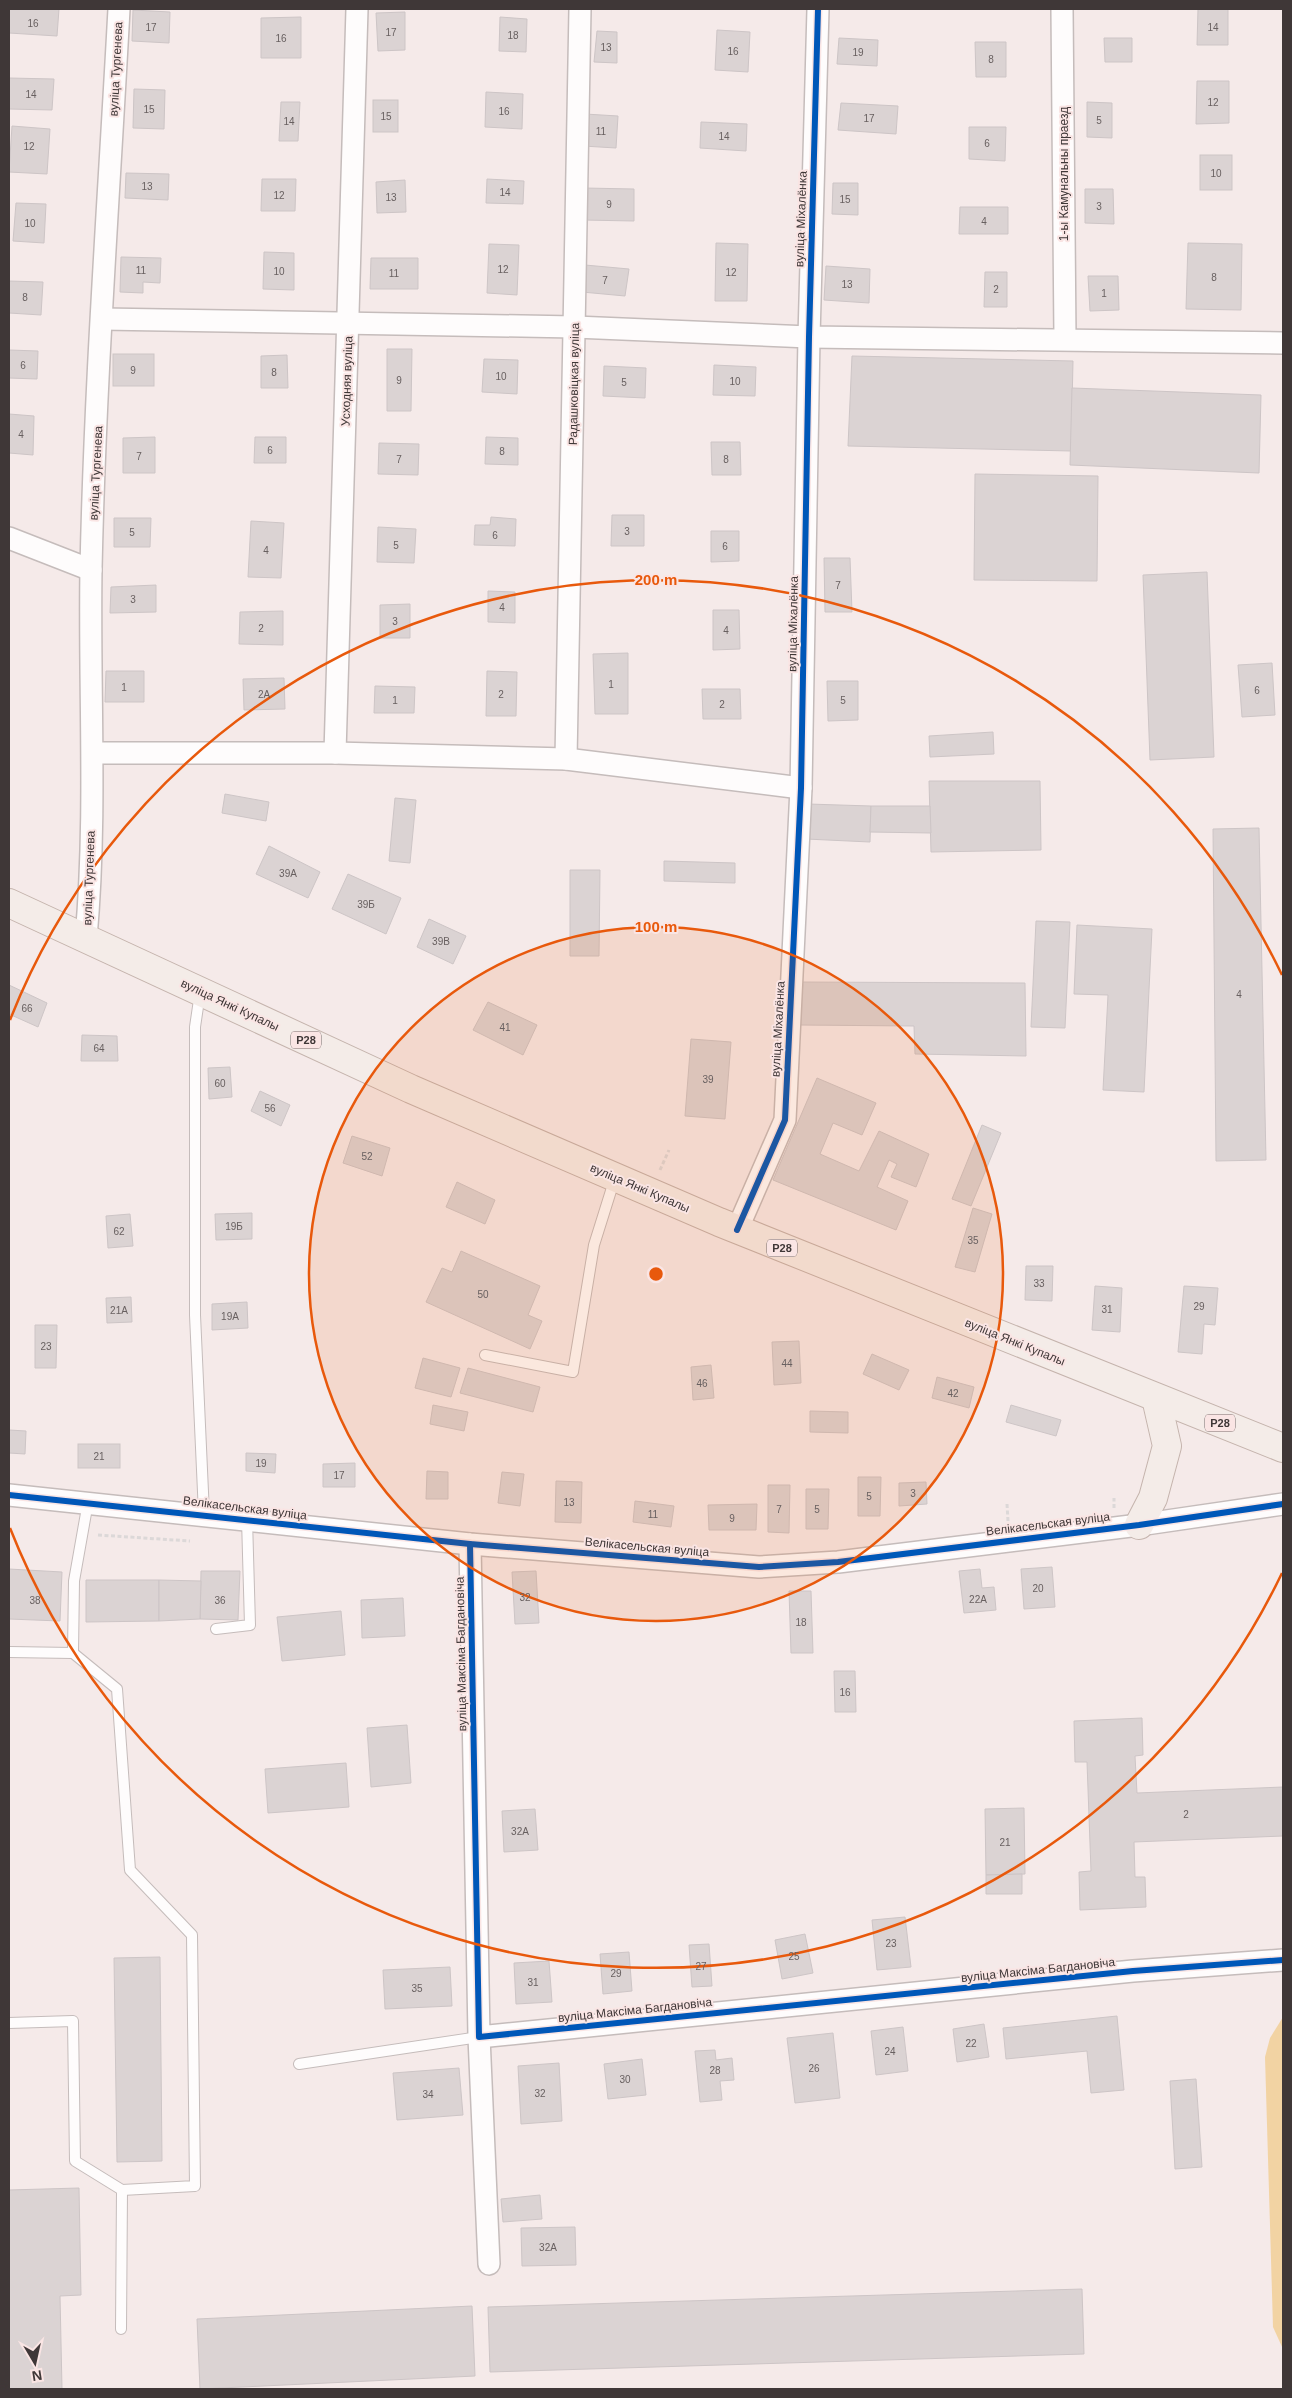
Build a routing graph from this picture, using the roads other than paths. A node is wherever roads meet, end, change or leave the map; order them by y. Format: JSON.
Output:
{"nodes":[{"id":1,"x":119,"y":9,"type":"edge"},
{"id":2,"x":357,"y":9,"type":"edge"},
{"id":3,"x":580,"y":9,"type":"edge"},
{"id":4,"x":818,"y":9,"type":"edge"},
{"id":5,"x":1062,"y":9,"type":"edge"},
{"id":6,"x":102,"y":319,"type":"junction"},
{"id":7,"x":348,"y":324,"type":"junction"},
{"id":8,"x":575,"y":327,"type":"junction"},
{"id":9,"x":809,"y":337,"type":"junction"},
{"id":10,"x":1065,"y":338,"type":"junction"},
{"id":11,"x":1283,"y":343,"type":"edge"},
{"id":12,"x":9,"y":538,"type":"edge"},
{"id":13,"x":91,"y":570,"type":"junction"},
{"id":14,"x":93,"y":753,"type":"junction"},
{"id":15,"x":335,"y":753,"type":"junction"},
{"id":16,"x":566,"y":759,"type":"junction"},
{"id":17,"x":801,"y":788,"type":"junction"},
{"id":18,"x":9,"y":902,"type":"edge"},
{"id":19,"x":86,"y":938,"type":"junction"},
{"id":20,"x":200,"y":991,"type":"junction"},
{"id":21,"x":615,"y":1177,"type":"junction"},
{"id":22,"x":737,"y":1230,"type":"junction"},
{"id":23,"x":485,"y":1355,"type":"dead end"},
{"id":24,"x":1156,"y":1398,"type":"junction"},
{"id":25,"x":1283,"y":1448,"type":"edge"},
{"id":26,"x":9,"y":1495,"type":"edge"},
{"id":27,"x":88,"y":1502,"type":"junction"},
{"id":28,"x":1283,"y":1504,"type":"edge"},
{"id":29,"x":204,"y":1514,"type":"junction"},
{"id":30,"x":247,"y":1519,"type":"junction"},
{"id":31,"x":1139,"y":1524,"type":"junction"},
{"id":32,"x":470,"y":1544,"type":"junction"},
{"id":33,"x":216,"y":1629,"type":"dead end"},
{"id":34,"x":9,"y":1652,"type":"edge"},
{"id":35,"x":73,"y":1653,"type":"junction"},
{"id":36,"x":1283,"y":1960,"type":"edge"},
{"id":37,"x":9,"y":2023,"type":"edge"},
{"id":38,"x":480,"y":2037,"type":"junction"},
{"id":39,"x":299,"y":2064,"type":"dead end"},
{"id":40,"x":122,"y":2190,"type":"junction"},
{"id":41,"x":489,"y":2264,"type":"dead end"},
{"id":42,"x":121,"y":2329,"type":"dead end"}],
"edges":[{"from":1,"to":6,"type":"street","name":"вуліца Тургенева"},
{"from":2,"to":7,"type":"street","name":"Усходняя вуліца"},
{"from":3,"to":8,"type":"street","name":"Радашковіцкая вуліца"},
{"from":4,"to":9,"type":"street","name":"вуліца Міхалёнка"},
{"from":5,"to":10,"type":"street","name":"1-ы Камунальны праезд"},
{"from":6,"to":7,"type":"street"},
{"from":6,"to":13,"type":"street","name":"вуліца Тургенева"},
{"from":7,"to":8,"type":"street"},
{"from":7,"to":15,"type":"street","name":"Усходняя вуліца"},
{"from":8,"to":9,"type":"street"},
{"from":8,"to":16,"type":"street","name":"Радашковіцкая вуліца"},
{"from":9,"to":10,"type":"street"},
{"from":9,"to":17,"type":"street","name":"вуліца Міхалёнка"},
{"from":10,"to":11,"type":"street"},
{"from":12,"to":13,"type":"street"},
{"from":13,"to":14,"type":"street","name":"вуліца Тургенева"},
{"from":14,"to":15,"type":"street"},
{"from":14,"to":19,"type":"street","name":"вуліца Тургенева"},
{"from":15,"to":16,"type":"street"},
{"from":16,"to":17,"type":"street"},
{"from":17,"to":22,"type":"street","name":"вуліца Міхалёнка"},
{"from":18,"to":19,"type":"main road","name":"вуліца Янкі Купалы","number":"Р28"},
{"from":19,"to":20,"type":"main road","name":"вуліца Янкі Купалы","number":"Р28"},
{"from":20,"to":21,"type":"main road","name":"вуліца Янкі Купалы","number":"Р28"},
{"from":20,"to":29,"type":"lane"},
{"from":21,"to":22,"type":"main road","name":"вуліца Янкі Купалы","number":"Р28"},
{"from":21,"to":23,"type":"lane"},
{"from":22,"to":24,"type":"main road","name":"вуліца Янкі Купалы","number":"Р28"},
{"from":24,"to":25,"type":"main road","name":"вуліца Янкі Купалы","number":"Р28"},
{"from":24,"to":31,"type":"main road"},
{"from":26,"to":27,"type":"street","name":"Велікасельская вуліца"},
{"from":27,"to":29,"type":"street","name":"Велікасельская вуліца"},
{"from":27,"to":35,"type":"lane"},
{"from":28,"to":31,"type":"street","name":"Велікасельская вуліца"},
{"from":29,"to":30,"type":"street","name":"Велікасельская вуліца"},
{"from":30,"to":32,"type":"street","name":"Велікасельская вуліца"},
{"from":30,"to":33,"type":"lane"},
{"from":31,"to":32,"type":"street","name":"Велікасельская вуліца"},
{"from":32,"to":38,"type":"street","name":"вуліца Максіма Багдановіча"},
{"from":34,"to":35,"type":"lane"},
{"from":35,"to":40,"type":"lane"},
{"from":36,"to":38,"type":"street","name":"вуліца Максіма Багдановіча"},
{"from":37,"to":40,"type":"lane"},
{"from":38,"to":39,"type":"lane"},
{"from":38,"to":41,"type":"street","name":"вуліца Максіма Багдановіча"},
{"from":40,"to":42,"type":"lane"}]}
